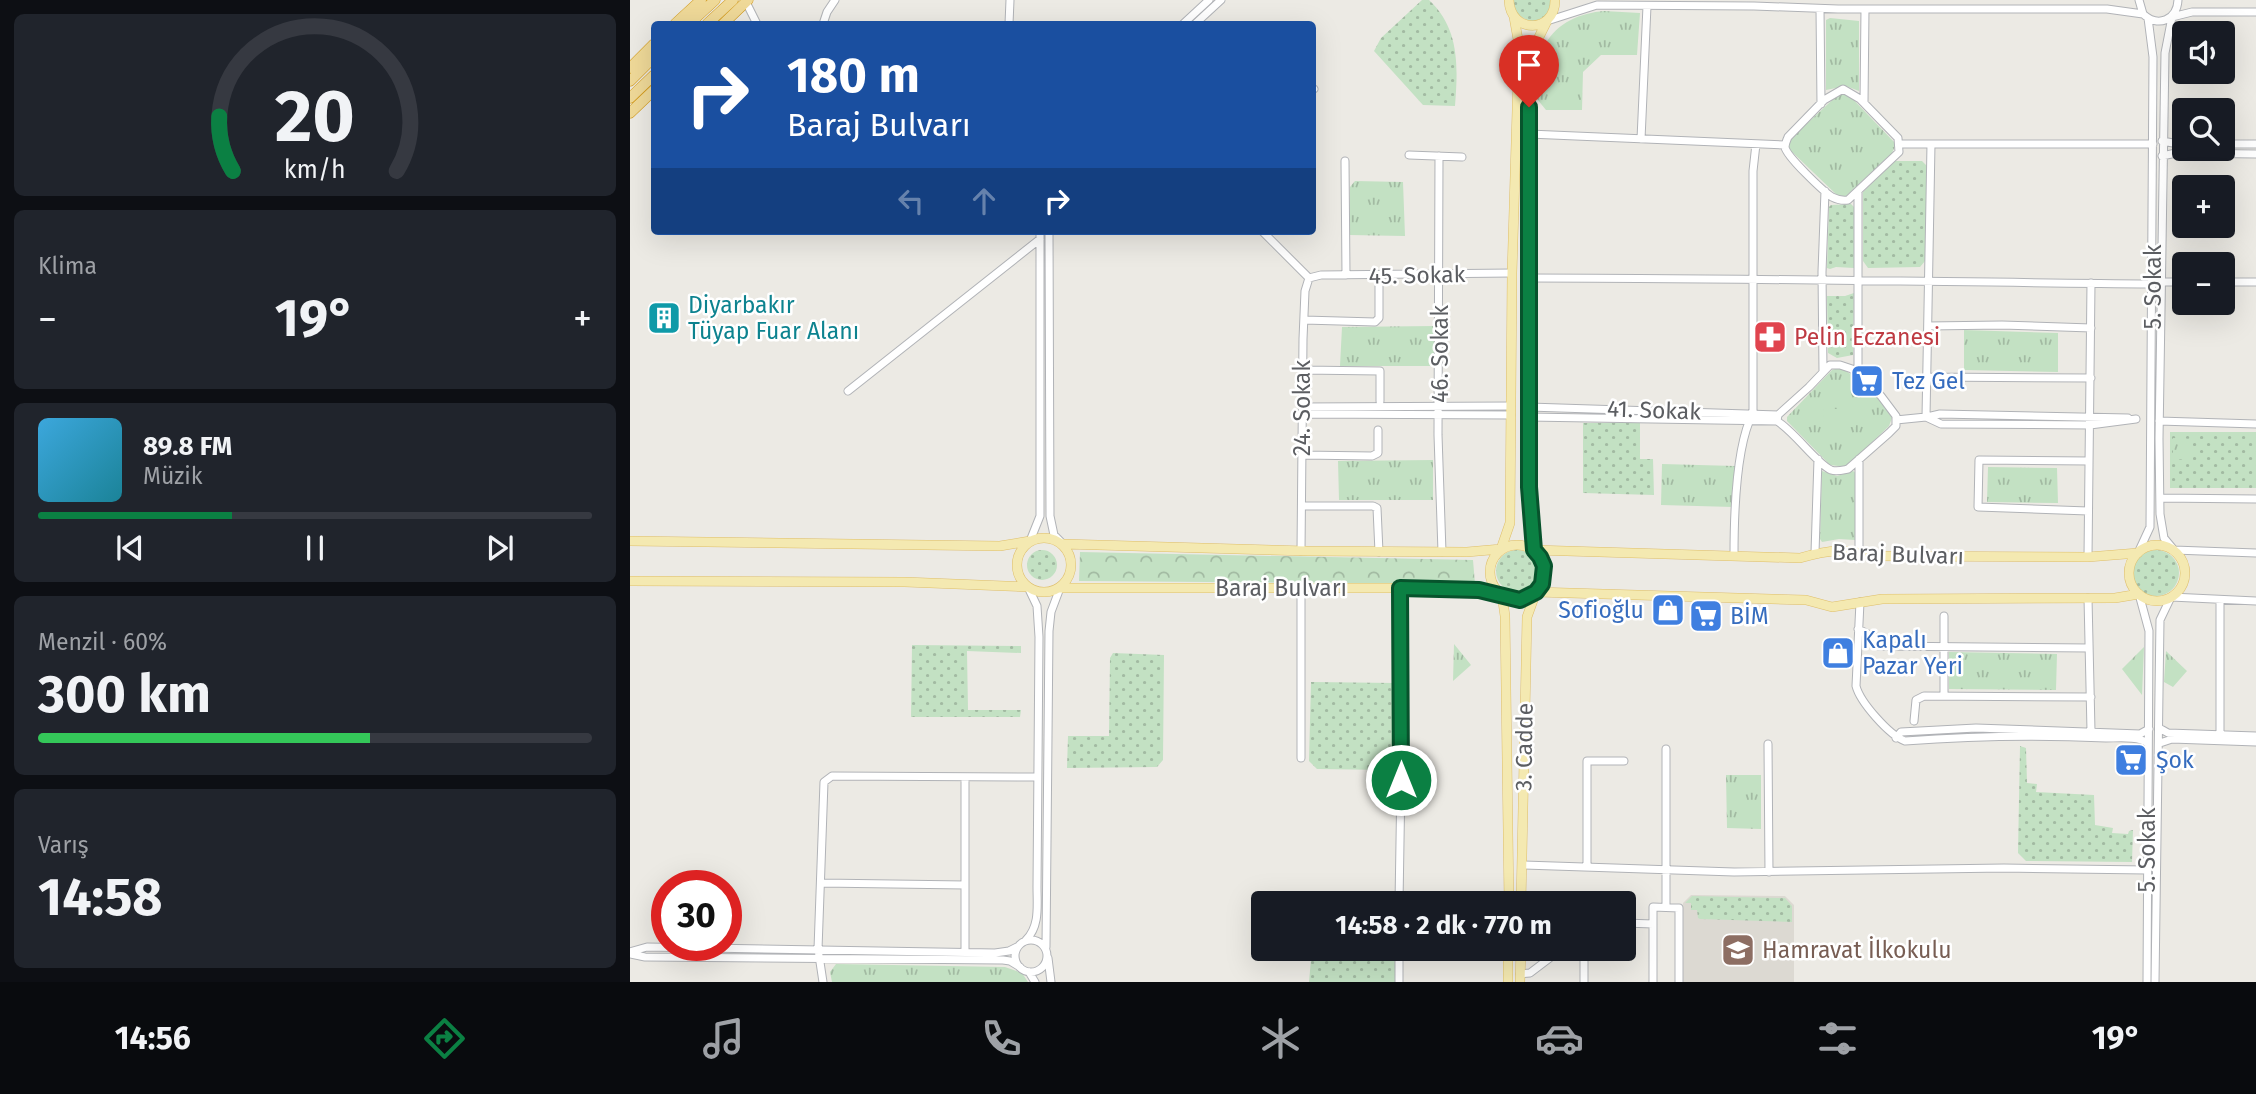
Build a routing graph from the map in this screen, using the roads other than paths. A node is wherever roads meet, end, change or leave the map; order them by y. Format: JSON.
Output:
{"nodes":[{"id":1,"x":701,"y":0,"type":"edge"},
{"id":2,"x":715,"y":0,"type":"edge"},
{"id":3,"x":733,"y":0,"type":"edge"},
{"id":4,"x":835,"y":0,"type":"edge"},
{"id":5,"x":1010,"y":0,"type":"edge"},
{"id":6,"x":1209,"y":0,"type":"edge"},
{"id":7,"x":1221,"y":0,"type":"edge"},
{"id":8,"x":1555,"y":0,"type":"edge"},
{"id":9,"x":2139,"y":0,"type":"edge"},
{"id":10,"x":2178,"y":0,"type":"edge"},
{"id":11,"x":747,"y":1,"type":"edge"},
{"id":12,"x":1508,"y":1,"type":"edge"},
{"id":13,"x":1647,"y":6,"type":"junction"},
{"id":14,"x":1820,"y":9,"type":"junction"},
{"id":15,"x":1865,"y":9,"type":"junction"},
{"id":16,"x":2256,"y":12,"type":"edge"},
{"id":17,"x":2145,"y":16,"type":"junction"},
{"id":18,"x":2172,"y":16,"type":"junction"},
{"id":19,"x":1514,"y":17,"type":"junction"},
{"id":20,"x":678,"y":21,"type":"edge"},
{"id":21,"x":692,"y":21,"type":"edge"},
{"id":22,"x":710,"y":21,"type":"edge"},
{"id":23,"x":726,"y":21,"type":"edge"},
{"id":24,"x":756,"y":21,"type":"edge"},
{"id":25,"x":824,"y":21,"type":"edge"},
{"id":26,"x":1009,"y":21,"type":"edge"},
{"id":27,"x":1186,"y":21,"type":"edge"},
{"id":28,"x":1198,"y":21,"type":"edge"},
{"id":29,"x":1547,"y":21,"type":"junction"},
{"id":30,"x":651,"y":47,"type":"edge"},
{"id":31,"x":651,"y":60,"type":"edge"},
{"id":32,"x":630,"y":68,"type":"edge"},
{"id":33,"x":651,"y":78,"type":"edge"},
{"id":34,"x":630,"y":81,"type":"edge"},
{"id":35,"x":651,"y":93,"type":"edge"},
{"id":36,"x":630,"y":98,"type":"edge"},
{"id":37,"x":1864,"y":103,"type":"junction"},
{"id":38,"x":1821,"y":104,"type":"junction"},
{"id":39,"x":630,"y":113,"type":"edge"},
{"id":40,"x":1529,"y":135,"type":"junction"},
{"id":41,"x":1641,"y":139,"type":"junction"},
{"id":42,"x":2158,"y":143,"type":"junction"},
{"id":43,"x":1756,"y":144,"type":"junction"},
{"id":44,"x":1900,"y":144,"type":"junction"},
{"id":45,"x":1931,"y":144,"type":"junction"},
{"id":46,"x":2172,"y":144,"type":"edge"},
{"id":47,"x":2235,"y":144,"type":"edge"},
{"id":48,"x":2256,"y":144,"type":"edge"},
{"id":49,"x":1785,"y":145,"type":"junction"},
{"id":50,"x":2256,"y":154,"type":"edge"},
{"id":51,"x":1409,"y":155,"type":"dead end"},
{"id":52,"x":1439,"y":156,"type":"junction"},
{"id":53,"x":2162,"y":156,"type":"junction"},
{"id":54,"x":1461,"y":158,"type":"dead end"},
{"id":55,"x":1345,"y":161,"type":"dead end"},
{"id":56,"x":1825,"y":191,"type":"junction"},
{"id":57,"x":1858,"y":191,"type":"junction"},
{"id":58,"x":2157,"y":213,"type":"junction"},
{"id":59,"x":1040,"y":235,"type":"edge"},
{"id":60,"x":1049,"y":235,"type":"edge"},
{"id":61,"x":1266,"y":235,"type":"edge"},
{"id":62,"x":1512,"y":273,"type":"junction"},
{"id":63,"x":1346,"y":275,"type":"junction"},
{"id":64,"x":1440,"y":275,"type":"junction"},
{"id":65,"x":1379,"y":276,"type":"junction"},
{"id":66,"x":1309,"y":278,"type":"junction"},
{"id":67,"x":1529,"y":278,"type":"junction"},
{"id":68,"x":1754,"y":278,"type":"junction"},
{"id":69,"x":1822,"y":280,"type":"junction"},
{"id":70,"x":1859,"y":282,"type":"junction"},
{"id":71,"x":1928,"y":282,"type":"junction"},
{"id":72,"x":2172,"y":282,"type":"edge"},
{"id":73,"x":2235,"y":282,"type":"edge"},
{"id":74,"x":2256,"y":282,"type":"edge"},
{"id":75,"x":2091,"y":283,"type":"junction"},
{"id":76,"x":2157,"y":283,"type":"junction"},
{"id":77,"x":1304,"y":320,"type":"junction"},
{"id":78,"x":1928,"y":326,"type":"junction"},
{"id":79,"x":2091,"y":328,"type":"junction"},
{"id":80,"x":1303,"y":370,"type":"junction"},
{"id":81,"x":1823,"y":372,"type":"junction"},
{"id":82,"x":1858,"y":375,"type":"junction"},
{"id":83,"x":1928,"y":377,"type":"junction"},
{"id":84,"x":2091,"y":379,"type":"junction"},
{"id":85,"x":848,"y":391,"type":"dead end"},
{"id":86,"x":1380,"y":401,"type":"dead end"},
{"id":87,"x":1303,"y":410,"type":"junction"},
{"id":88,"x":1440,"y":410,"type":"junction"},
{"id":89,"x":1511,"y":411,"type":"junction"},
{"id":90,"x":1528,"y":412,"type":"junction"},
{"id":91,"x":2091,"y":416,"type":"junction"},
{"id":92,"x":1751,"y":417,"type":"junction"},
{"id":93,"x":1926,"y":417,"type":"junction"},
{"id":94,"x":1778,"y":418,"type":"junction"},
{"id":95,"x":1896,"y":420,"type":"junction"},
{"id":96,"x":2160,"y":421,"type":"junction"},
{"id":97,"x":2256,"y":424,"type":"edge"},
{"id":98,"x":2090,"y":425,"type":"junction"},
{"id":99,"x":1378,"y":430,"type":"dead end"},
{"id":100,"x":1302,"y":456,"type":"junction"},
{"id":101,"x":1818,"y":459,"type":"junction"},
{"id":102,"x":1859,"y":459,"type":"junction"},
{"id":103,"x":2089,"y":461,"type":"junction"},
{"id":104,"x":2160,"y":498,"type":"junction"},
{"id":105,"x":2256,"y":499,"type":"edge"},
{"id":106,"x":1302,"y":506,"type":"junction"},
{"id":107,"x":2088,"y":511,"type":"junction"},
{"id":108,"x":630,"y":541,"type":"edge"},
{"id":109,"x":1030,"y":541,"type":"junction"},
{"id":110,"x":1063,"y":544,"type":"junction"},
{"id":111,"x":1501,"y":550,"type":"junction"},
{"id":112,"x":1534,"y":550,"type":"junction"},
{"id":113,"x":2174,"y":550,"type":"junction"},
{"id":114,"x":1301,"y":551,"type":"junction"},
{"id":115,"x":1379,"y":552,"type":"junction"},
{"id":116,"x":1441,"y":552,"type":"junction"},
{"id":117,"x":1859,"y":552,"type":"junction"},
{"id":118,"x":1815,"y":553,"type":"junction"},
{"id":119,"x":2138,"y":553,"type":"junction"},
{"id":120,"x":2256,"y":553,"type":"edge"},
{"id":121,"x":1734,"y":556,"type":"junction"},
{"id":122,"x":2088,"y":557,"type":"junction"},
{"id":123,"x":630,"y":581,"type":"edge"},
{"id":124,"x":1028,"y":587,"type":"junction"},
{"id":125,"x":1060,"y":587,"type":"junction"},
{"id":126,"x":1301,"y":588,"type":"junction"},
{"id":127,"x":1400,"y":588,"type":"junction"},
{"id":128,"x":1536,"y":592,"type":"junction"},
{"id":129,"x":2139,"y":594,"type":"junction"},
{"id":130,"x":1502,"y":595,"type":"junction"},
{"id":131,"x":2171,"y":597,"type":"junction"},
{"id":132,"x":2088,"y":598,"type":"junction"},
{"id":133,"x":2220,"y":601,"type":"junction"},
{"id":134,"x":2256,"y":601,"type":"edge"},
{"id":135,"x":1860,"y":602,"type":"junction"},
{"id":136,"x":1944,"y":616,"type":"dead end"},
{"id":137,"x":1858,"y":629,"type":"junction"},
{"id":138,"x":1943,"y":645,"type":"junction"},
{"id":139,"x":2089,"y":648,"type":"junction"},
{"id":140,"x":1944,"y":696,"type":"junction"},
{"id":141,"x":2091,"y":697,"type":"junction"},
{"id":142,"x":1914,"y":721,"type":"dead end"},
{"id":143,"x":2159,"y":728,"type":"junction"},
{"id":144,"x":2149,"y":729,"type":"junction"},
{"id":145,"x":2091,"y":731,"type":"junction"},
{"id":146,"x":2220,"y":736,"type":"junction"},
{"id":147,"x":2256,"y":736,"type":"edge"},
{"id":148,"x":1896,"y":738,"type":"junction"},
{"id":149,"x":2256,"y":742,"type":"edge"},
{"id":150,"x":2148,"y":743,"type":"junction"},
{"id":151,"x":2160,"y":743,"type":"junction"},
{"id":152,"x":1768,"y":744,"type":"dead end"},
{"id":153,"x":1666,"y":749,"type":"dead end"},
{"id":154,"x":1301,"y":758,"type":"dead end"},
{"id":155,"x":1624,"y":761,"type":"dead end"},
{"id":156,"x":965,"y":777,"type":"junction"},
{"id":157,"x":1037,"y":778,"type":"junction"},
{"id":158,"x":1522,"y":865,"type":"junction"},
{"id":159,"x":1587,"y":867,"type":"junction"},
{"id":160,"x":1666,"y":869,"type":"junction"},
{"id":161,"x":2147,"y":870,"type":"junction"},
{"id":162,"x":1769,"y":872,"type":"junction"},
{"id":163,"x":821,"y":883,"type":"junction"},
{"id":164,"x":965,"y":886,"type":"junction"},
{"id":165,"x":1399,"y":891,"type":"edge"},
{"id":166,"x":1509,"y":891,"type":"edge"},
{"id":167,"x":1521,"y":891,"type":"edge"},
{"id":168,"x":1666,"y":906,"type":"junction"},
{"id":169,"x":1636,"y":923,"type":"edge"},
{"id":170,"x":1653,"y":924,"type":"junction"},
{"id":171,"x":1026,"y":940,"type":"junction"},
{"id":172,"x":1017,"y":947,"type":"junction"},
{"id":173,"x":1046,"y":947,"type":"junction"},
{"id":174,"x":818,"y":949,"type":"junction"},
{"id":175,"x":965,"y":952,"type":"junction"},
{"id":176,"x":630,"y":953,"type":"edge"},
{"id":177,"x":1048,"y":958,"type":"junction"},
{"id":178,"x":819,"y":960,"type":"junction"},
{"id":179,"x":1399,"y":961,"type":"edge"},
{"id":180,"x":1508,"y":961,"type":"edge"},
{"id":181,"x":1546,"y":961,"type":"edge"},
{"id":182,"x":1584,"y":961,"type":"edge"},
{"id":183,"x":1020,"y":967,"type":"junction"},
{"id":184,"x":1029,"y":972,"type":"junction"},
{"id":185,"x":1520,"y":978,"type":"edge"},
{"id":186,"x":823,"y":982,"type":"edge"},
{"id":187,"x":1035,"y":982,"type":"edge"},
{"id":188,"x":1051,"y":982,"type":"edge"},
{"id":189,"x":1399,"y":982,"type":"edge"},
{"id":190,"x":1508,"y":982,"type":"edge"},
{"id":191,"x":1584,"y":982,"type":"edge"},
{"id":192,"x":1653,"y":982,"type":"edge"},
{"id":193,"x":1679,"y":982,"type":"edge"},
{"id":194,"x":2147,"y":982,"type":"edge"},
{"id":195,"x":2155,"y":982,"type":"edge"}],
"edges":[{"from":1,"to":20,"type":"highway"},
{"from":2,"to":21,"type":"highway"},
{"from":3,"to":22,"type":"highway"},
{"from":4,"to":25,"type":"street"},
{"from":5,"to":26,"type":"street"},
{"from":6,"to":27,"type":"street"},
{"from":7,"to":28,"type":"street"},
{"from":8,"to":29,"type":"main road"},
{"from":9,"to":17,"type":"street","name":"5. Sokak"},
{"from":10,"to":18,"type":"street","name":"5. Sokak"},
{"from":11,"to":23,"type":"highway"},
{"from":11,"to":24,"type":"street"},
{"from":12,"to":19,"type":"main road"},
{"from":13,"to":14,"type":"street"},
{"from":13,"to":29,"type":"street"},
{"from":13,"to":41,"type":"street"},
{"from":14,"to":15,"type":"street"},
{"from":14,"to":38,"type":"street"},
{"from":15,"to":17,"type":"street"},
{"from":15,"to":37,"type":"street"},
{"from":16,"to":18,"type":"street"},
{"from":17,"to":18,"type":"street"},
{"from":17,"to":42,"type":"street","name":"5. Sokak"},
{"from":18,"to":42,"type":"street","name":"5. Sokak"},
{"from":19,"to":29,"type":"main road"},
{"from":19,"to":62,"type":"main road"},
{"from":29,"to":40,"type":"main road"},
{"from":30,"to":32,"type":"highway"},
{"from":31,"to":34,"type":"highway"},
{"from":33,"to":36,"type":"highway"},
{"from":35,"to":39,"type":"highway"},
{"from":37,"to":38,"type":"street"},
{"from":37,"to":44,"type":"street"},
{"from":38,"to":49,"type":"street"},
{"from":40,"to":41,"type":"street"},
{"from":40,"to":67,"type":"main road"},
{"from":41,"to":43,"type":"street"},
{"from":42,"to":45,"type":"street"},
{"from":42,"to":46,"type":"street"},
{"from":42,"to":53,"type":"street","name":"5. Sokak"},
{"from":42,"to":58,"type":"street","name":"5. Sokak"},
{"from":43,"to":49,"type":"street"},
{"from":43,"to":68,"type":"street"},
{"from":44,"to":45,"type":"street"},
{"from":44,"to":57,"type":"street"},
{"from":45,"to":71,"type":"street"},
{"from":47,"to":48,"type":"street"},
{"from":49,"to":56,"type":"street"},
{"from":50,"to":53,"type":"street"},
{"from":51,"to":52,"type":"street"},
{"from":52,"to":54,"type":"street"},
{"from":52,"to":64,"type":"street","name":"46. Sokak"},
{"from":53,"to":58,"type":"street","name":"5. Sokak"},
{"from":55,"to":63,"type":"street"},
{"from":56,"to":57,"type":"street"},
{"from":56,"to":69,"type":"street"},
{"from":57,"to":70,"type":"street"},
{"from":58,"to":76,"type":"street","name":"5. Sokak"},
{"from":59,"to":85,"type":"street"},
{"from":59,"to":109,"type":"street"},
{"from":60,"to":110,"type":"street"},
{"from":61,"to":66,"type":"street"},
{"from":62,"to":64,"type":"street","name":"45. Sokak"},
{"from":62,"to":89,"type":"main road"},
{"from":63,"to":65,"type":"street","name":"45. Sokak"},
{"from":63,"to":66,"type":"street","name":"45. Sokak"},
{"from":64,"to":65,"type":"street","name":"45. Sokak"},
{"from":64,"to":88,"type":"street","name":"46. Sokak"},
{"from":65,"to":77,"type":"street"},
{"from":66,"to":77,"type":"street","name":"24. Sokak"},
{"from":67,"to":68,"type":"street"},
{"from":67,"to":90,"type":"main road"},
{"from":68,"to":69,"type":"street"},
{"from":68,"to":92,"type":"street"},
{"from":69,"to":70,"type":"street"},
{"from":69,"to":81,"type":"street"},
{"from":70,"to":71,"type":"street"},
{"from":70,"to":82,"type":"street"},
{"from":71,"to":75,"type":"street"},
{"from":71,"to":78,"type":"street"},
{"from":72,"to":76,"type":"street"},
{"from":73,"to":74,"type":"street"},
{"from":75,"to":76,"type":"street"},
{"from":75,"to":79,"type":"street"},
{"from":76,"to":96,"type":"street","name":"5. Sokak"},
{"from":76,"to":119,"type":"street","name":"5. Sokak"},
{"from":77,"to":80,"type":"street","name":"24. Sokak"},
{"from":78,"to":79,"type":"street"},
{"from":78,"to":83,"type":"street"},
{"from":79,"to":84,"type":"street"},
{"from":80,"to":86,"type":"street"},
{"from":80,"to":87,"type":"street","name":"24. Sokak"},
{"from":81,"to":82,"type":"street"},
{"from":81,"to":94,"type":"street"},
{"from":82,"to":95,"type":"street"},
{"from":83,"to":84,"type":"street"},
{"from":83,"to":93,"type":"street"},
{"from":84,"to":91,"type":"street"},
{"from":87,"to":88,"type":"street"},
{"from":87,"to":100,"type":"street","name":"24. Sokak"},
{"from":88,"to":89,"type":"street"},
{"from":88,"to":116,"type":"street","name":"46. Sokak"},
{"from":89,"to":111,"type":"main road"},
{"from":90,"to":92,"type":"street","name":"41. Sokak"},
{"from":90,"to":112,"type":"main road"},
{"from":91,"to":93,"type":"street"},
{"from":91,"to":98,"type":"street"},
{"from":91,"to":98,"type":"street"},
{"from":92,"to":94,"type":"street","name":"41. Sokak"},
{"from":92,"to":121,"type":"street"},
{"from":93,"to":95,"type":"street"},
{"from":93,"to":98,"type":"street"},
{"from":94,"to":101,"type":"street"},
{"from":95,"to":102,"type":"street"},
{"from":96,"to":97,"type":"street"},
{"from":96,"to":104,"type":"street","name":"5. Sokak"},
{"from":98,"to":103,"type":"street"},
{"from":99,"to":100,"type":"street"},
{"from":100,"to":106,"type":"street","name":"24. Sokak"},
{"from":101,"to":102,"type":"street"},
{"from":101,"to":118,"type":"street"},
{"from":102,"to":117,"type":"street"},
{"from":103,"to":107,"type":"street"},
{"from":103,"to":107,"type":"street"},
{"from":104,"to":105,"type":"street"},
{"from":104,"to":113,"type":"street","name":"5. Sokak"},
{"from":106,"to":114,"type":"street","name":"24. Sokak"},
{"from":106,"to":115,"type":"street"},
{"from":107,"to":122,"type":"street"},
{"from":108,"to":109,"type":"main road"},
{"from":109,"to":110,"type":"main road"},
{"from":109,"to":124,"type":"main road"},
{"from":110,"to":114,"type":"main road","name":"Baraj Bulvarı"},
{"from":110,"to":125,"type":"main road"},
{"from":111,"to":112,"type":"main road"},
{"from":111,"to":116,"type":"main road","name":"Baraj Bulvarı"},
{"from":111,"to":130,"type":"main road"},
{"from":112,"to":121,"type":"main road","name":"Baraj Bulvarı"},
{"from":112,"to":128,"type":"main road"},
{"from":113,"to":119,"type":"main road"},
{"from":113,"to":120,"type":"street"},
{"from":113,"to":131,"type":"main road"},
{"from":114,"to":115,"type":"main road","name":"Baraj Bulvarı"},
{"from":115,"to":116,"type":"main road","name":"Baraj Bulvarı"},
{"from":117,"to":118,"type":"main road","name":"Baraj Bulvarı"},
{"from":117,"to":122,"type":"main road","name":"Baraj Bulvarı"},
{"from":118,"to":121,"type":"main road","name":"Baraj Bulvarı"},
{"from":119,"to":122,"type":"main road","name":"Baraj Bulvarı"},
{"from":119,"to":129,"type":"main road"},
{"from":123,"to":124,"type":"main road"},
{"from":124,"to":125,"type":"main road"},
{"from":124,"to":157,"type":"street"},
{"from":125,"to":126,"type":"main road","name":"Baraj Bulvarı"},
{"from":125,"to":173,"type":"street"},
{"from":126,"to":127,"type":"main road","name":"Baraj Bulvarı"},
{"from":126,"to":154,"type":"street"},
{"from":127,"to":130,"type":"main road","name":"Baraj Bulvarı"},
{"from":127,"to":165,"type":"street"},
{"from":128,"to":130,"type":"main road"},
{"from":128,"to":135,"type":"main road","name":"Baraj Bulvarı"},
{"from":128,"to":158,"type":"main road","name":"3. Cadde"},
{"from":129,"to":131,"type":"main road"},
{"from":129,"to":132,"type":"main road","name":"Baraj Bulvarı"},
{"from":129,"to":144,"type":"street","name":"5. Sokak"},
{"from":130,"to":166,"type":"main road","name":"3. Cadde"},
{"from":131,"to":133,"type":"street"},
{"from":131,"to":143,"type":"street","name":"5. Sokak"},
{"from":132,"to":135,"type":"main road","name":"Baraj Bulvarı"},
{"from":132,"to":139,"type":"street"},
{"from":133,"to":134,"type":"street"},
{"from":133,"to":146,"type":"street"},
{"from":135,"to":137,"type":"street"},
{"from":136,"to":138,"type":"street"},
{"from":137,"to":138,"type":"street"},
{"from":137,"to":148,"type":"street"},
{"from":138,"to":139,"type":"street"},
{"from":138,"to":140,"type":"street"},
{"from":139,"to":141,"type":"street"},
{"from":140,"to":141,"type":"street"},
{"from":140,"to":142,"type":"street"},
{"from":141,"to":145,"type":"street"},
{"from":143,"to":146,"type":"street"},
{"from":143,"to":151,"type":"street","name":"5. Sokak"},
{"from":144,"to":145,"type":"street"},
{"from":144,"to":150,"type":"street","name":"5. Sokak"},
{"from":145,"to":148,"type":"street"},
{"from":146,"to":147,"type":"street"},
{"from":148,"to":150,"type":"street"},
{"from":149,"to":151,"type":"street"},
{"from":150,"to":161,"type":"street","name":"5. Sokak"},
{"from":151,"to":195,"type":"street","name":"5. Sokak"},
{"from":152,"to":162,"type":"street"},
{"from":153,"to":160,"type":"street"},
{"from":155,"to":159,"type":"street"},
{"from":156,"to":157,"type":"street"},
{"from":156,"to":163,"type":"street"},
{"from":156,"to":164,"type":"street"},
{"from":157,"to":171,"type":"street"},
{"from":158,"to":159,"type":"street"},
{"from":158,"to":167,"type":"main road","name":"3. Cadde"},
{"from":159,"to":160,"type":"street"},
{"from":160,"to":162,"type":"street"},
{"from":160,"to":168,"type":"street"},
{"from":161,"to":162,"type":"street"},
{"from":161,"to":194,"type":"street","name":"5. Sokak"},
{"from":163,"to":164,"type":"street"},
{"from":163,"to":174,"type":"street"},
{"from":164,"to":175,"type":"street"},
{"from":168,"to":170,"type":"street"},
{"from":168,"to":193,"type":"street"},
{"from":169,"to":170,"type":"street"},
{"from":170,"to":192,"type":"street"},
{"from":171,"to":172,"type":"street"},
{"from":171,"to":173,"type":"street"},
{"from":172,"to":175,"type":"street"},
{"from":172,"to":183,"type":"street"},
{"from":173,"to":177,"type":"street"},
{"from":174,"to":175,"type":"street"},
{"from":174,"to":176,"type":"street"},
{"from":174,"to":178,"type":"street"},
{"from":176,"to":178,"type":"street"},
{"from":177,"to":184,"type":"street"},
{"from":177,"to":188,"type":"street"},
{"from":178,"to":183,"type":"street"},
{"from":178,"to":186,"type":"street"},
{"from":179,"to":189,"type":"street"},
{"from":180,"to":190,"type":"main road"},
{"from":181,"to":185,"type":"street"},
{"from":182,"to":191,"type":"street"},
{"from":183,"to":184,"type":"street"},
{"from":184,"to":187,"type":"street"}]}
